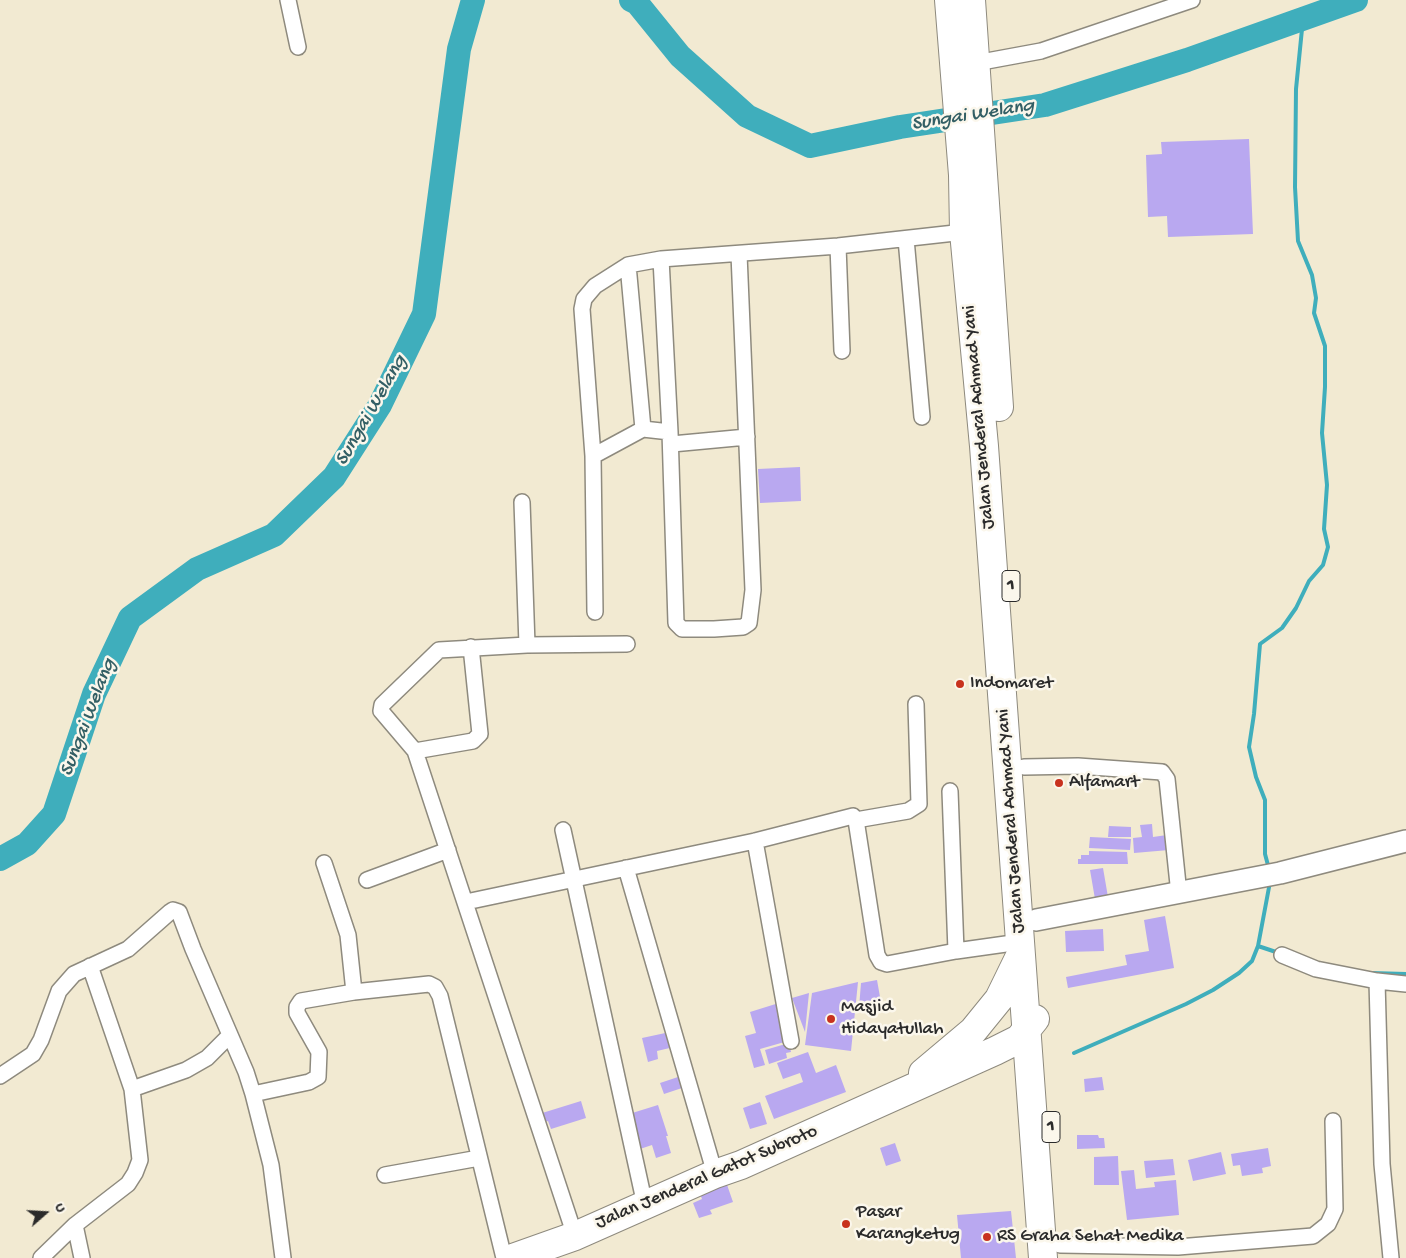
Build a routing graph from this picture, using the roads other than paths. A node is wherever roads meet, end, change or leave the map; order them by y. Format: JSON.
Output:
{"nodes":[{"id":1,"x":288,"y":0,"type":"edge"},
{"id":2,"x":949,"y":0,"type":"edge"},
{"id":3,"x":971,"y":0,"type":"edge"},
{"id":4,"x":1192,"y":0,"type":"edge"},
{"id":5,"x":298,"y":47,"type":"dead end"},
{"id":6,"x":968,"y":64,"type":"junction"},
{"id":7,"x":972,"y":175,"type":"junction"},
{"id":8,"x":964,"y":232,"type":"junction"},
{"id":9,"x":906,"y":239,"type":"junction"},
{"id":10,"x":838,"y":246,"type":"junction"},
{"id":11,"x":740,"y":254,"type":"junction"},
{"id":12,"x":661,"y":259,"type":"junction"},
{"id":13,"x":628,"y":265,"type":"junction"},
{"id":14,"x":842,"y":350,"type":"dead end"},
{"id":15,"x":922,"y":417,"type":"dead end"},
{"id":16,"x":643,"y":429,"type":"junction"},
{"id":17,"x":747,"y":437,"type":"junction"},
{"id":18,"x":671,"y":438,"type":"junction"},
{"id":19,"x":593,"y":456,"type":"junction"},
{"id":20,"x":522,"y":502,"type":"dead end"},
{"id":21,"x":596,"y":612,"type":"dead end"},
{"id":22,"x":627,"y":644,"type":"dead end"},
{"id":23,"x":527,"y":645,"type":"junction"},
{"id":24,"x":471,"y":647,"type":"junction"},
{"id":25,"x":916,"y":704,"type":"dead end"},
{"id":26,"x":415,"y":751,"type":"junction"},
{"id":27,"x":1024,"y":767,"type":"junction"},
{"id":28,"x":950,"y":791,"type":"dead end"},
{"id":29,"x":856,"y":820,"type":"junction"},
{"id":30,"x":562,"y":830,"type":"dead end"},
{"id":31,"x":755,"y":841,"type":"junction"},
{"id":32,"x":1406,"y":842,"type":"edge"},
{"id":33,"x":448,"y":850,"type":"junction"},
{"id":34,"x":324,"y":863,"type":"dead end"},
{"id":35,"x":626,"y":868,"type":"junction"},
{"id":36,"x":367,"y":880,"type":"dead end"},
{"id":37,"x":574,"y":880,"type":"junction"},
{"id":38,"x":1179,"y":894,"type":"junction"},
{"id":39,"x":466,"y":902,"type":"junction"},
{"id":40,"x":1036,"y":920,"type":"junction"},
{"id":41,"x":1020,"y":948,"type":"junction"},
{"id":42,"x":956,"y":951,"type":"junction"},
{"id":43,"x":1282,"y":955,"type":"dead end"},
{"id":44,"x":90,"y":966,"type":"junction"},
{"id":45,"x":1377,"y":981,"type":"junction"},
{"id":46,"x":1406,"y":984,"type":"edge"},
{"id":47,"x":354,"y":992,"type":"junction"},
{"id":48,"x":1042,"y":996,"type":"junction"},
{"id":49,"x":1027,"y":1031,"type":"junction"},
{"id":50,"x":230,"y":1036,"type":"junction"},
{"id":51,"x":791,"y":1041,"type":"dead end"},
{"id":52,"x":0,"y":1076,"type":"edge"},
{"id":53,"x":132,"y":1089,"type":"junction"},
{"id":54,"x":253,"y":1094,"type":"junction"},
{"id":55,"x":899,"y":1094,"type":"junction"},
{"id":56,"x":1333,"y":1121,"type":"dead end"},
{"id":57,"x":480,"y":1158,"type":"junction"},
{"id":58,"x":715,"y":1174,"type":"junction"},
{"id":59,"x":385,"y":1175,"type":"dead end"},
{"id":60,"x":644,"y":1205,"type":"junction"},
{"id":61,"x":76,"y":1224,"type":"junction"},
{"id":62,"x":575,"y":1236,"type":"junction"},
{"id":63,"x":1055,"y":1254,"type":"edge"},
{"id":64,"x":41,"y":1258,"type":"edge"},
{"id":65,"x":82,"y":1258,"type":"edge"},
{"id":66,"x":283,"y":1258,"type":"edge"},
{"id":67,"x":504,"y":1258,"type":"edge"},
{"id":68,"x":514,"y":1258,"type":"edge"},
{"id":69,"x":1391,"y":1258,"type":"edge"}],
"edges":[{"from":1,"to":5,"type":"street"},
{"from":2,"to":6,"type":"highway","number":"1"},
{"from":3,"to":6,"type":"highway","number":"1"},
{"from":4,"to":6,"type":"street"},
{"from":6,"to":7,"type":"highway","number":"1"},
{"from":7,"to":8,"type":"highway","name":"Jalan Jenderal Achmad Yani","number":"1"},
{"from":7,"to":27,"type":"highway","name":"Jalan Jenderal Achmad Yani","number":"1"},
{"from":8,"to":9,"type":"street"},
{"from":8,"to":41,"type":"highway","name":"Jalan Jenderal Achmad Yani","number":"1"},
{"from":9,"to":10,"type":"street"},
{"from":9,"to":15,"type":"street"},
{"from":10,"to":11,"type":"street"},
{"from":10,"to":14,"type":"street"},
{"from":11,"to":12,"type":"street"},
{"from":11,"to":17,"type":"street"},
{"from":12,"to":13,"type":"street"},
{"from":12,"to":18,"type":"street"},
{"from":13,"to":16,"type":"street"},
{"from":13,"to":19,"type":"street"},
{"from":16,"to":18,"type":"street"},
{"from":16,"to":19,"type":"street"},
{"from":17,"to":18,"type":"street"},
{"from":17,"to":18,"type":"street"},
{"from":19,"to":21,"type":"street"},
{"from":20,"to":23,"type":"street"},
{"from":22,"to":23,"type":"street"},
{"from":23,"to":24,"type":"street"},
{"from":24,"to":26,"type":"street"},
{"from":24,"to":26,"type":"street"},
{"from":25,"to":29,"type":"street"},
{"from":26,"to":33,"type":"street"},
{"from":27,"to":38,"type":"street"},
{"from":27,"to":40,"type":"highway","name":"Jalan Jenderal Achmad Yani","number":"1"},
{"from":28,"to":42,"type":"street"},
{"from":29,"to":31,"type":"street"},
{"from":29,"to":42,"type":"street"},
{"from":30,"to":37,"type":"street"},
{"from":31,"to":35,"type":"street"},
{"from":31,"to":51,"type":"street"},
{"from":32,"to":38,"type":"street"},
{"from":33,"to":36,"type":"street"},
{"from":33,"to":39,"type":"street"},
{"from":34,"to":47,"type":"street"},
{"from":35,"to":37,"type":"street"},
{"from":35,"to":58,"type":"street"},
{"from":37,"to":39,"type":"street"},
{"from":37,"to":60,"type":"street"},
{"from":38,"to":40,"type":"street"},
{"from":39,"to":62,"type":"street"},
{"from":40,"to":48,"type":"highway","name":"Jalan Jenderal Achmad Yani","number":"1"},
{"from":41,"to":42,"type":"street"},
{"from":41,"to":49,"type":"highway","name":"Jalan Jenderal Achmad Yani","number":"1"},
{"from":41,"to":55,"type":"highway","name":"Jalan Jenderal Gatot Subroto"},
{"from":43,"to":45,"type":"street"},
{"from":44,"to":50,"type":"street"},
{"from":44,"to":52,"type":"street"},
{"from":44,"to":53,"type":"street"},
{"from":45,"to":46,"type":"street"},
{"from":45,"to":69,"type":"street"},
{"from":47,"to":54,"type":"street"},
{"from":47,"to":57,"type":"street"},
{"from":48,"to":49,"type":"highway"},
{"from":48,"to":63,"type":"highway","name":"Jalan Jenderal Achmad Yani","number":"1"},
{"from":49,"to":55,"type":"highway","name":"Jalan Jenderal Gatot Subroto"},
{"from":49,"to":63,"type":"highway","name":"Jalan Jenderal Achmad Yani","number":"1"},
{"from":50,"to":53,"type":"street"},
{"from":50,"to":54,"type":"street"},
{"from":53,"to":61,"type":"street"},
{"from":54,"to":66,"type":"street"},
{"from":55,"to":58,"type":"highway","name":"Jalan Jenderal Gatot Subroto"},
{"from":56,"to":63,"type":"street"},
{"from":57,"to":59,"type":"street"},
{"from":57,"to":67,"type":"street"},
{"from":58,"to":60,"type":"highway","name":"Jalan Jenderal Gatot Subroto"},
{"from":60,"to":62,"type":"highway","name":"Jalan Jenderal Gatot Subroto"},
{"from":61,"to":64,"type":"street"},
{"from":61,"to":65,"type":"street"},
{"from":62,"to":68,"type":"highway","name":"Jalan Jenderal Gatot Subroto"}]}
